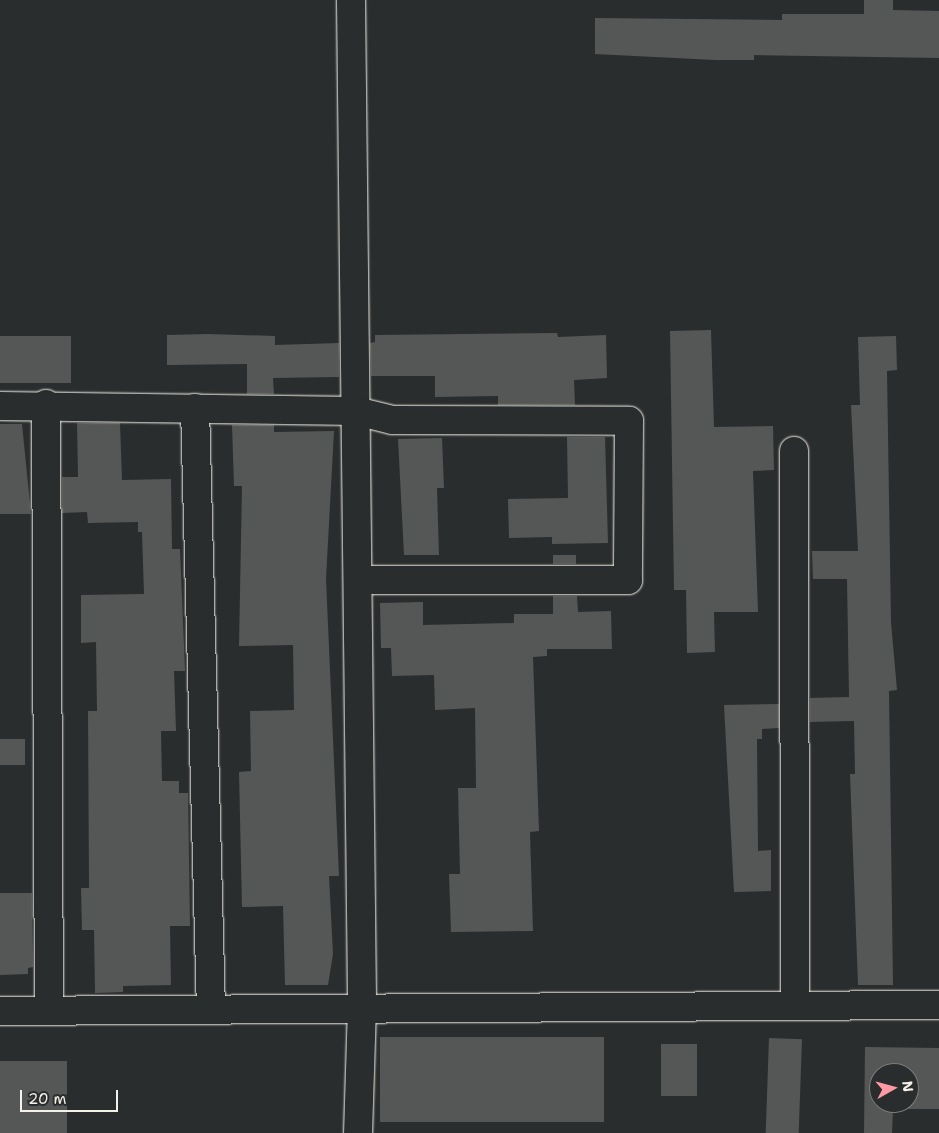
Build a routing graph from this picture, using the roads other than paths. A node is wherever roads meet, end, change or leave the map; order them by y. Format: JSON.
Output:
{"nodes":[{"id":1,"x":351,"y":0,"type":"edge"},
{"id":2,"x":46,"y":404,"type":"junction"},
{"id":3,"x":0,"y":406,"type":"edge"},
{"id":4,"x":195,"y":408,"type":"junction"},
{"id":5,"x":356,"y":411,"type":"junction"},
{"id":6,"x":794,"y":452,"type":"dead end"},
{"id":7,"x":358,"y":580,"type":"junction"},
{"id":8,"x":939,"y":1005,"type":"edge"},
{"id":9,"x":795,"y":1006,"type":"junction"},
{"id":10,"x":362,"y":1008,"type":"junction"},
{"id":11,"x":211,"y":1009,"type":"junction"},
{"id":12,"x":49,"y":1010,"type":"junction"},
{"id":13,"x":0,"y":1011,"type":"edge"},
{"id":14,"x":358,"y":1133,"type":"edge"}],
"edges":[{"from":1,"to":5,"type":"street"},
{"from":2,"to":3,"type":"street"},
{"from":2,"to":4,"type":"street"},
{"from":2,"to":12,"type":"street"},
{"from":4,"to":5,"type":"street"},
{"from":4,"to":11,"type":"street"},
{"from":5,"to":7,"type":"street"},
{"from":5,"to":7,"type":"street"},
{"from":6,"to":9,"type":"street"},
{"from":7,"to":10,"type":"street"},
{"from":8,"to":9,"type":"street"},
{"from":9,"to":10,"type":"street"},
{"from":10,"to":11,"type":"street"},
{"from":10,"to":14,"type":"street"},
{"from":11,"to":12,"type":"street"},
{"from":12,"to":13,"type":"street"}]}
